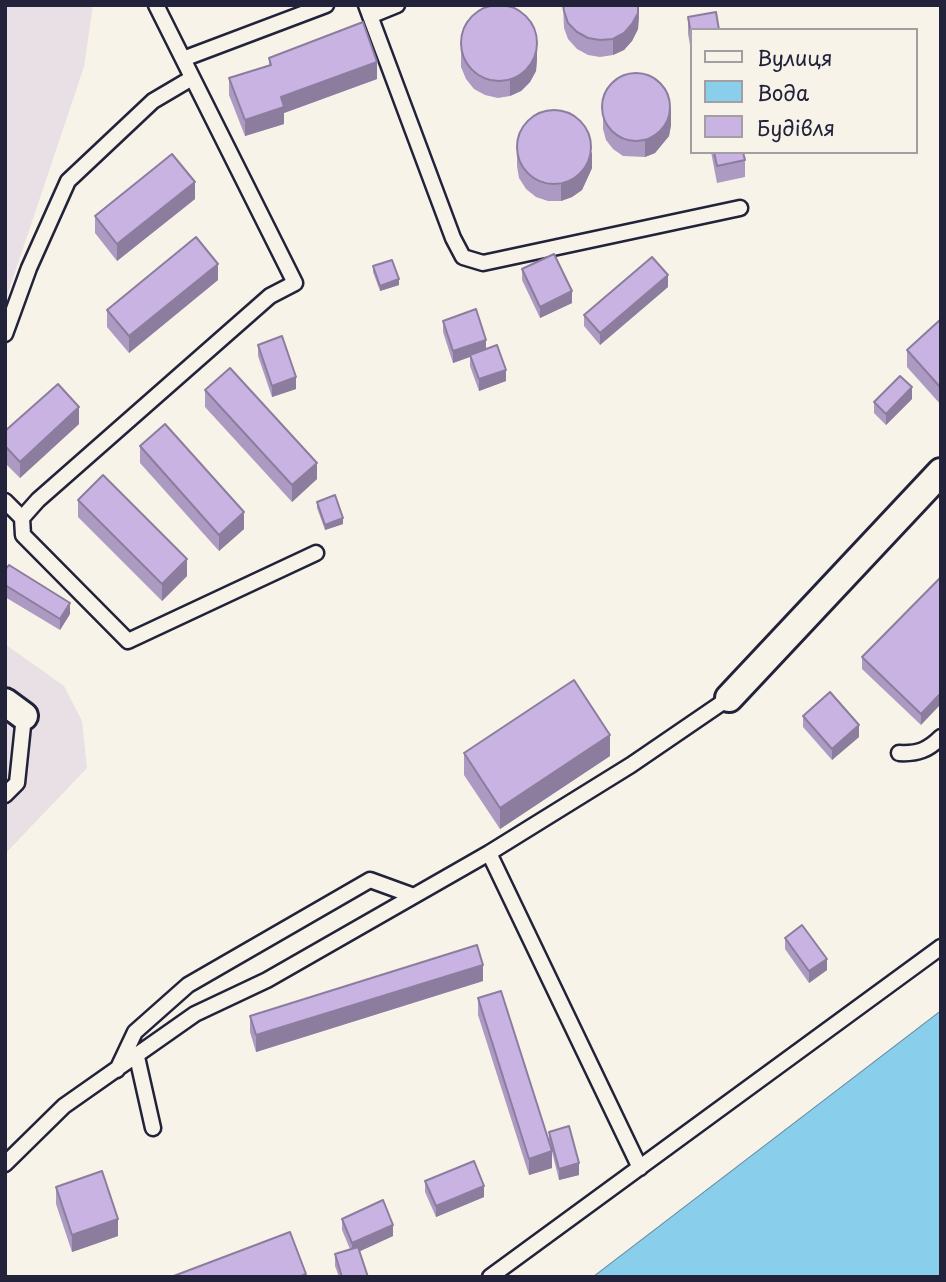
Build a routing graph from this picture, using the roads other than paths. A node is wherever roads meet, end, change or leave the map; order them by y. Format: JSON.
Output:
{"nodes":[{"id":1,"x":156,"y":5,"type":"edge"},
{"id":2,"x":326,"y":5,"type":"edge"},
{"id":3,"x":397,"y":5,"type":"edge"},
{"id":4,"x":368,"y":10,"type":"edge"},
{"id":5,"x":183,"y":59,"type":"junction"},
{"id":6,"x":192,"y":78,"type":"junction"},
{"id":7,"x":740,"y":208,"type":"dead end"},
{"id":8,"x":5,"y":334,"type":"edge"},
{"id":9,"x":941,"y":472,"type":"edge"},
{"id":10,"x":5,"y":501,"type":"edge"},
{"id":11,"x":22,"y":518,"type":"junction"},
{"id":12,"x":316,"y":553,"type":"dead end"},
{"id":13,"x":729,"y":698,"type":"joint"},
{"id":14,"x":14,"y":709,"type":"edge"},
{"id":15,"x":941,"y":737,"type":"edge"},
{"id":16,"x":899,"y":753,"type":"dead end"},
{"id":17,"x":5,"y":795,"type":"edge"},
{"id":18,"x":489,"y":853,"type":"junction"},
{"id":19,"x":414,"y":896,"type":"junction"},
{"id":20,"x":941,"y":947,"type":"edge"},
{"id":21,"x":137,"y":1057,"type":"junction"},
{"id":22,"x":116,"y":1070,"type":"junction"},
{"id":23,"x":153,"y":1128,"type":"dead end"},
{"id":24,"x":5,"y":1164,"type":"edge"},
{"id":25,"x":640,"y":1168,"type":"junction"},
{"id":26,"x":490,"y":1277,"type":"edge"}],
"edges":[{"from":1,"to":5,"type":"lane"},
{"from":2,"to":5,"type":"lane"},
{"from":3,"to":4,"type":"lane"},
{"from":4,"to":7,"type":"lane"},
{"from":5,"to":6,"type":"lane"},
{"from":6,"to":8,"type":"lane"},
{"from":6,"to":11,"type":"lane"},
{"from":9,"to":13,"type":"street"},
{"from":10,"to":11,"type":"lane"},
{"from":11,"to":12,"type":"lane"},
{"from":13,"to":18,"type":"lane"},
{"from":14,"to":17,"type":"lane"},
{"from":15,"to":16,"type":"lane"},
{"from":18,"to":19,"type":"lane"},
{"from":18,"to":25,"type":"lane"},
{"from":19,"to":21,"type":"lane"},
{"from":19,"to":22,"type":"lane"},
{"from":20,"to":25,"type":"lane"},
{"from":21,"to":22,"type":"lane"},
{"from":21,"to":23,"type":"lane"},
{"from":22,"to":24,"type":"lane"},
{"from":25,"to":26,"type":"lane"}]}
